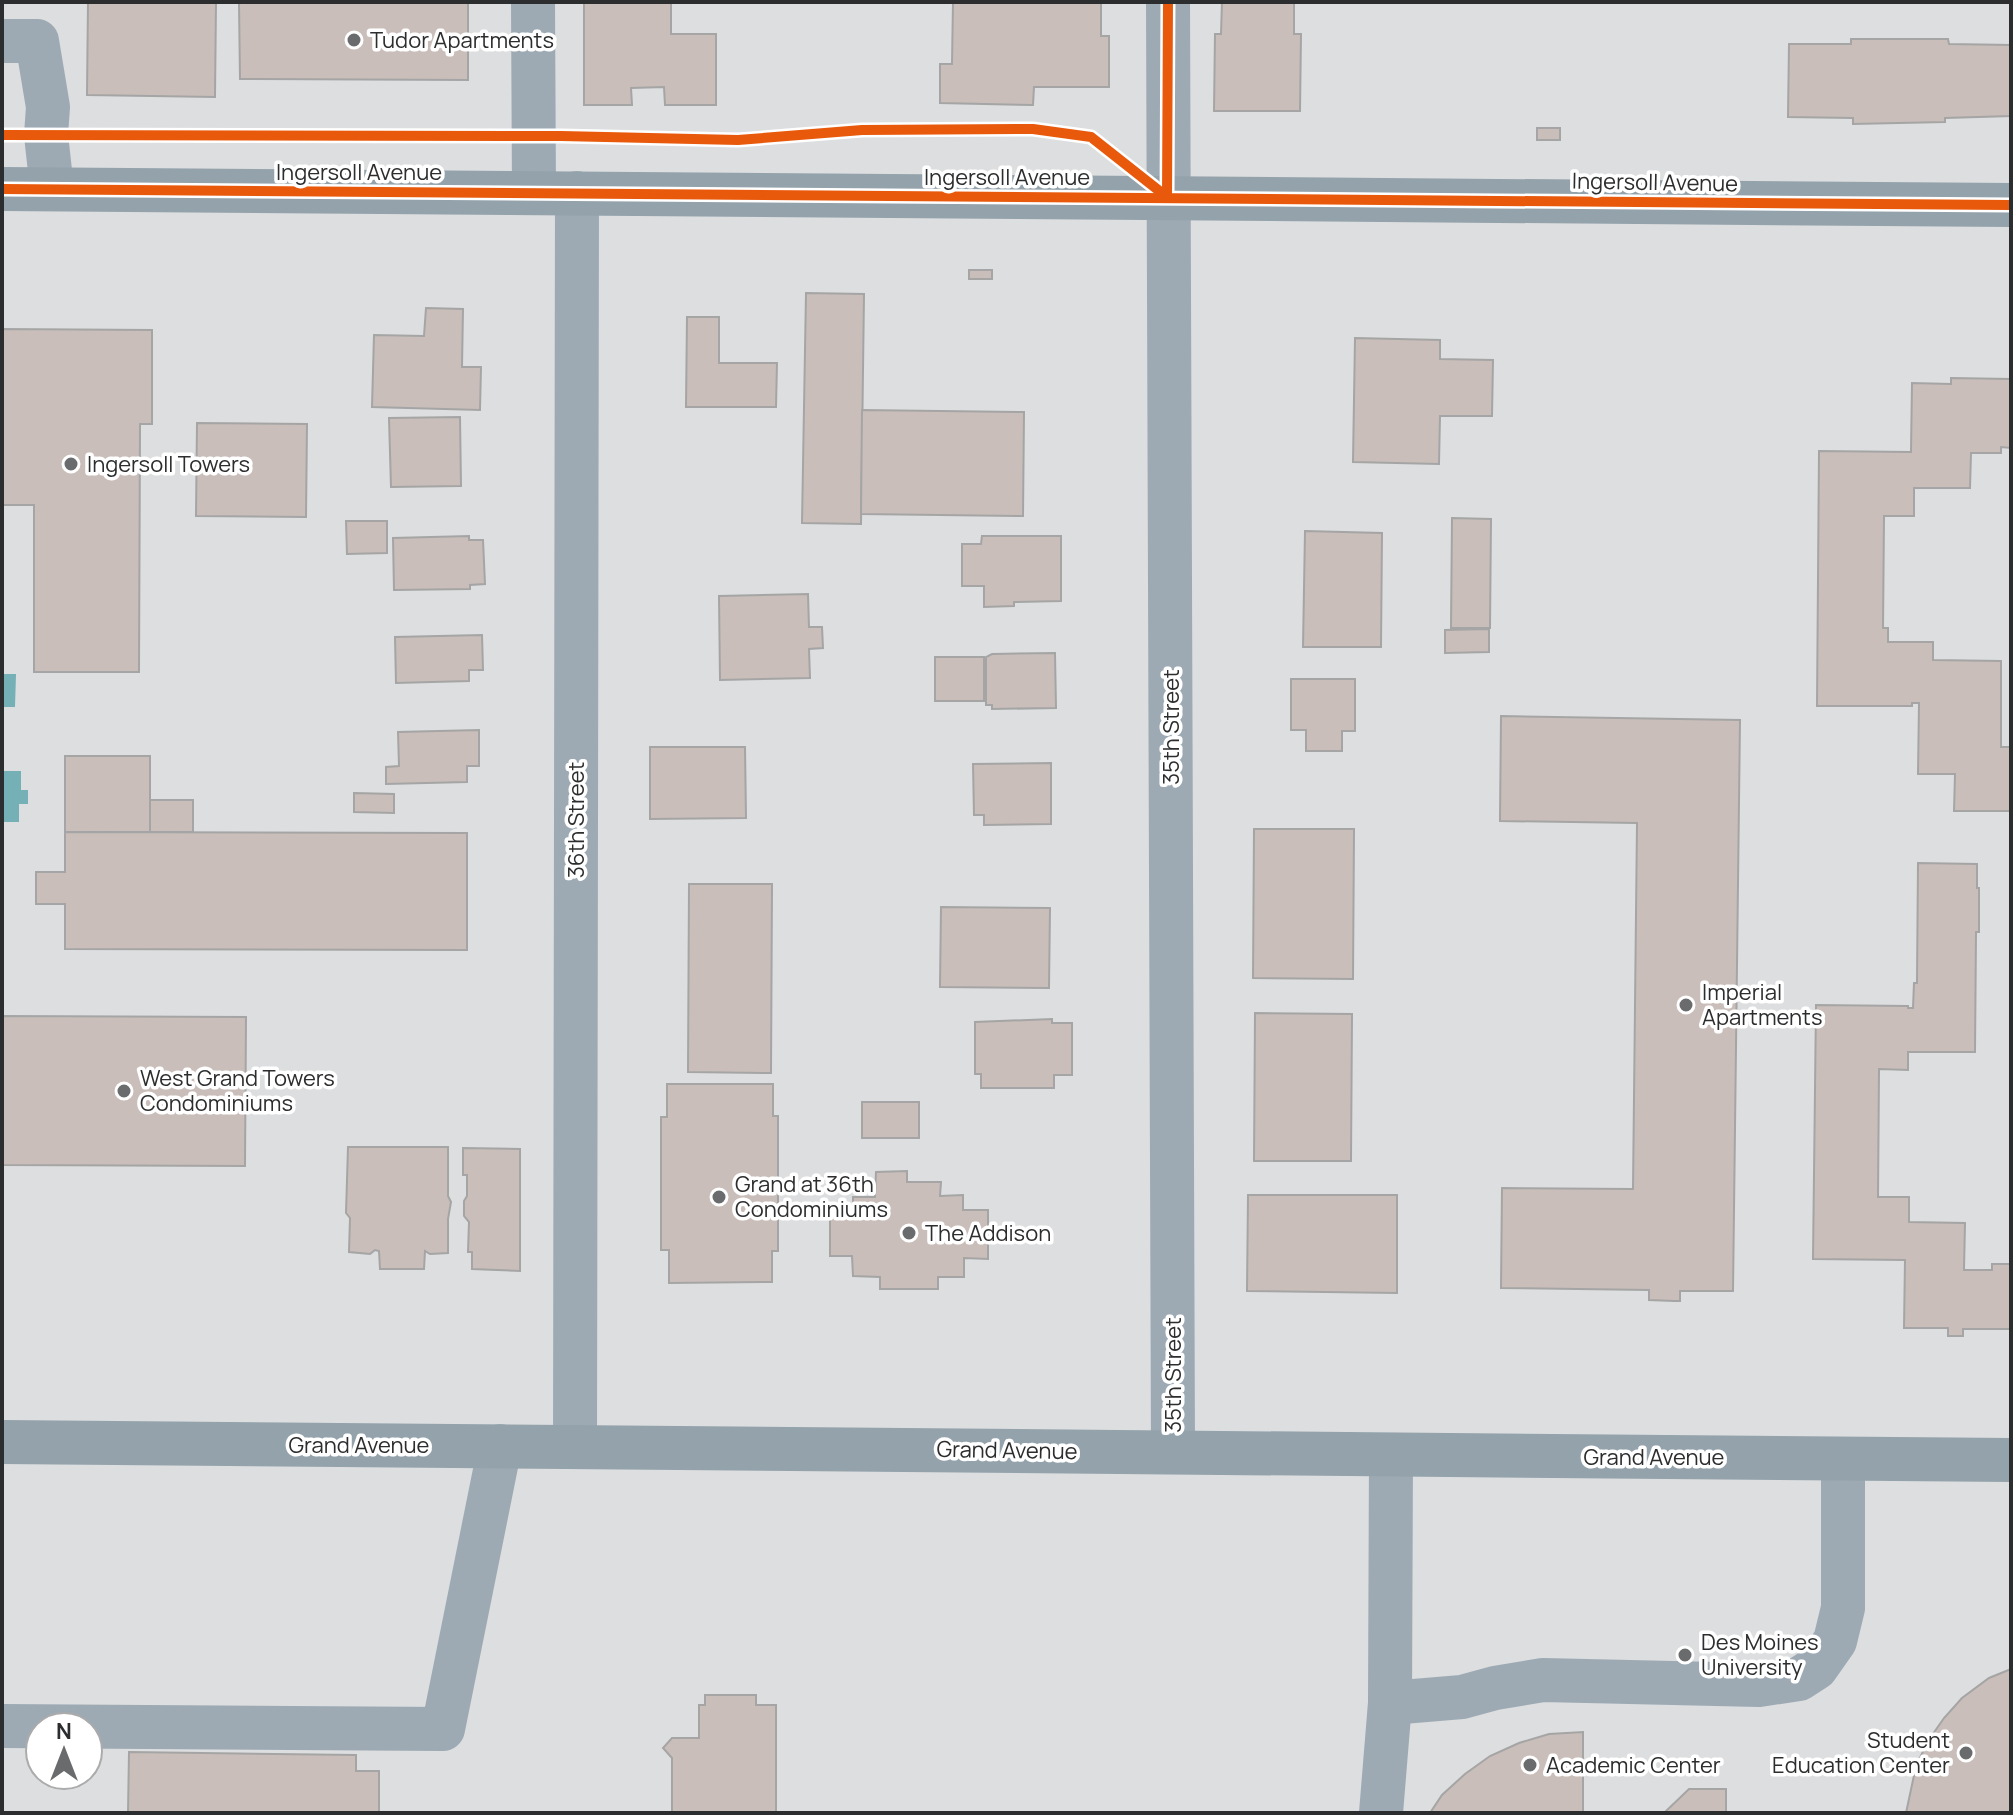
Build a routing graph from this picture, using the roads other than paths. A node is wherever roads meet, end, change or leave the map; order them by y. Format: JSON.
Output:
{"nodes":[{"id":1,"x":533,"y":2,"type":"edge"},
{"id":2,"x":1168,"y":2,"type":"edge"},
{"id":3,"x":2,"y":41,"type":"edge"},
{"id":4,"x":2,"y":189,"type":"edge"},
{"id":5,"x":52,"y":189,"type":"junction"},
{"id":6,"x":556,"y":193,"type":"junction"},
{"id":7,"x":1167,"y":197,"type":"junction"},
{"id":8,"x":2011,"y":205,"type":"edge"},
{"id":9,"x":2,"y":1442,"type":"edge"},
{"id":10,"x":500,"y":1446,"type":"junction"},
{"id":11,"x":575,"y":1447,"type":"junction"},
{"id":12,"x":1173,"y":1452,"type":"junction"},
{"id":13,"x":1391,"y":1455,"type":"junction"},
{"id":14,"x":1843,"y":1459,"type":"junction"},
{"id":15,"x":2011,"y":1460,"type":"edge"},
{"id":16,"x":1390,"y":1703,"type":"junction"},
{"id":17,"x":2,"y":1726,"type":"edge"},
{"id":18,"x":1381,"y":1813,"type":"edge"}],
"edges":[{"from":1,"to":6,"type":"street","name":"36th Street"},
{"from":2,"to":7,"type":"street","name":"35th Street"},
{"from":3,"to":5,"type":"street"},
{"from":4,"to":5,"type":"main road","name":"Ingersoll Avenue"},
{"from":5,"to":6,"type":"main road","name":"Ingersoll Avenue"},
{"from":6,"to":7,"type":"main road","name":"Ingersoll Avenue"},
{"from":6,"to":11,"type":"street","name":"36th Street"},
{"from":7,"to":8,"type":"main road","name":"Ingersoll Avenue"},
{"from":7,"to":12,"type":"street","name":"35th Street"},
{"from":9,"to":10,"type":"main road","name":"Grand Avenue"},
{"from":10,"to":11,"type":"main road","name":"Grand Avenue"},
{"from":10,"to":17,"type":"street"},
{"from":11,"to":12,"type":"main road","name":"Grand Avenue"},
{"from":12,"to":13,"type":"main road","name":"Grand Avenue"},
{"from":13,"to":14,"type":"main road","name":"Grand Avenue"},
{"from":13,"to":16,"type":"street"},
{"from":14,"to":15,"type":"main road","name":"Grand Avenue"},
{"from":14,"to":16,"type":"street"},
{"from":16,"to":18,"type":"street"}]}
